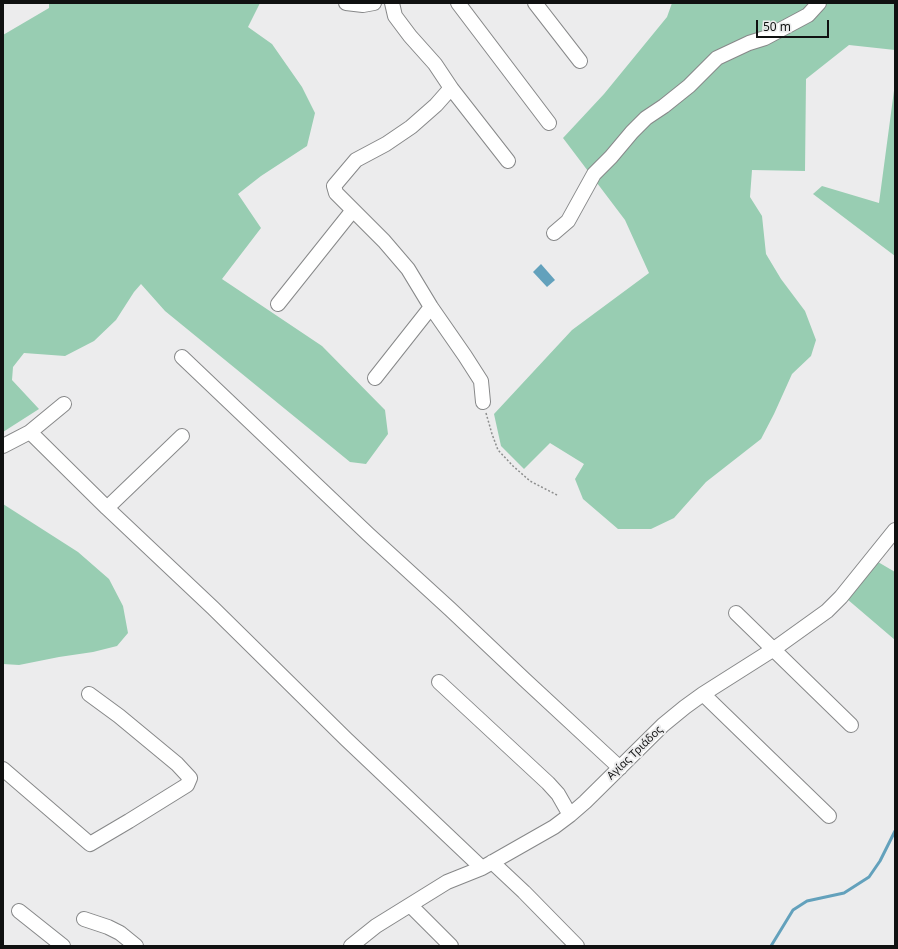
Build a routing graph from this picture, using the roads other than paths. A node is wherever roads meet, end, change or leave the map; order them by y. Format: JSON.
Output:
{"nodes":[{"id":1,"x":346,"y":3,"type":"edge"},
{"id":2,"x":374,"y":3,"type":"edge"},
{"id":3,"x":392,"y":3,"type":"edge"},
{"id":4,"x":458,"y":3,"type":"edge"},
{"id":5,"x":535,"y":3,"type":"edge"},
{"id":6,"x":819,"y":3,"type":"edge"},
{"id":7,"x":580,"y":61,"type":"dead end"},
{"id":8,"x":451,"y":88,"type":"junction"},
{"id":9,"x":549,"y":123,"type":"dead end"},
{"id":10,"x":508,"y":161,"type":"dead end"},
{"id":11,"x":353,"y":210,"type":"junction"},
{"id":12,"x":554,"y":233,"type":"dead end"},
{"id":13,"x":278,"y":304,"type":"dead end"},
{"id":14,"x":431,"y":307,"type":"junction"},
{"id":15,"x":182,"y":357,"type":"dead end"},
{"id":16,"x":375,"y":378,"type":"dead end"},
{"id":17,"x":483,"y":402,"type":"road end"},
{"id":18,"x":64,"y":404,"type":"dead end"},
{"id":19,"x":30,"y":432,"type":"junction"},
{"id":20,"x":182,"y":436,"type":"dead end"},
{"id":21,"x":3,"y":446,"type":"edge"},
{"id":22,"x":107,"y":508,"type":"junction"},
{"id":23,"x":895,"y":530,"type":"edge"},
{"id":24,"x":736,"y":613,"type":"dead end"},
{"id":25,"x":774,"y":649,"type":"junction"},
{"id":26,"x":439,"y":682,"type":"dead end"},
{"id":27,"x":89,"y":694,"type":"dead end"},
{"id":28,"x":703,"y":694,"type":"junction"},
{"id":29,"x":851,"y":725,"type":"dead end"},
{"id":30,"x":620,"y":768,"type":"junction"},
{"id":31,"x":3,"y":769,"type":"edge"},
{"id":32,"x":570,"y":815,"type":"junction"},
{"id":33,"x":829,"y":816,"type":"dead end"},
{"id":34,"x":487,"y":865,"type":"junction"},
{"id":35,"x":410,"y":905,"type":"junction"},
{"id":36,"x":19,"y":911,"type":"dead end"},
{"id":37,"x":84,"y":919,"type":"dead end"},
{"id":38,"x":63,"y":946,"type":"edge"},
{"id":39,"x":136,"y":946,"type":"edge"},
{"id":40,"x":351,"y":946,"type":"edge"},
{"id":41,"x":452,"y":946,"type":"edge"},
{"id":42,"x":577,"y":946,"type":"edge"}],
"edges":[{"from":1,"to":2,"type":"street"},
{"from":3,"to":8,"type":"street"},
{"from":4,"to":9,"type":"street"},
{"from":5,"to":7,"type":"street"},
{"from":6,"to":12,"type":"street"},
{"from":8,"to":10,"type":"street"},
{"from":8,"to":11,"type":"street"},
{"from":11,"to":13,"type":"street"},
{"from":11,"to":14,"type":"street"},
{"from":14,"to":16,"type":"street"},
{"from":14,"to":17,"type":"street"},
{"from":15,"to":30,"type":"street"},
{"from":18,"to":19,"type":"street"},
{"from":19,"to":21,"type":"street"},
{"from":19,"to":22,"type":"street"},
{"from":20,"to":22,"type":"street"},
{"from":22,"to":34,"type":"street"},
{"from":23,"to":25,"type":"street","name":"Αγίας Τριάδος"},
{"from":24,"to":25,"type":"street"},
{"from":25,"to":28,"type":"street","name":"Αγίας Τριάδος"},
{"from":25,"to":29,"type":"street"},
{"from":26,"to":32,"type":"street"},
{"from":27,"to":31,"type":"street"},
{"from":28,"to":30,"type":"street","name":"Αγίας Τριάδος"},
{"from":28,"to":33,"type":"street"},
{"from":30,"to":32,"type":"street","name":"Αγίας Τριάδος"},
{"from":32,"to":34,"type":"street","name":"Αγίας Τριάδος"},
{"from":34,"to":35,"type":"street","name":"Αγίας Τριάδος"},
{"from":34,"to":42,"type":"street"},
{"from":35,"to":40,"type":"street","name":"Αγίας Τριάδος"},
{"from":35,"to":41,"type":"street"},
{"from":36,"to":38,"type":"street"},
{"from":37,"to":39,"type":"street"}]}
